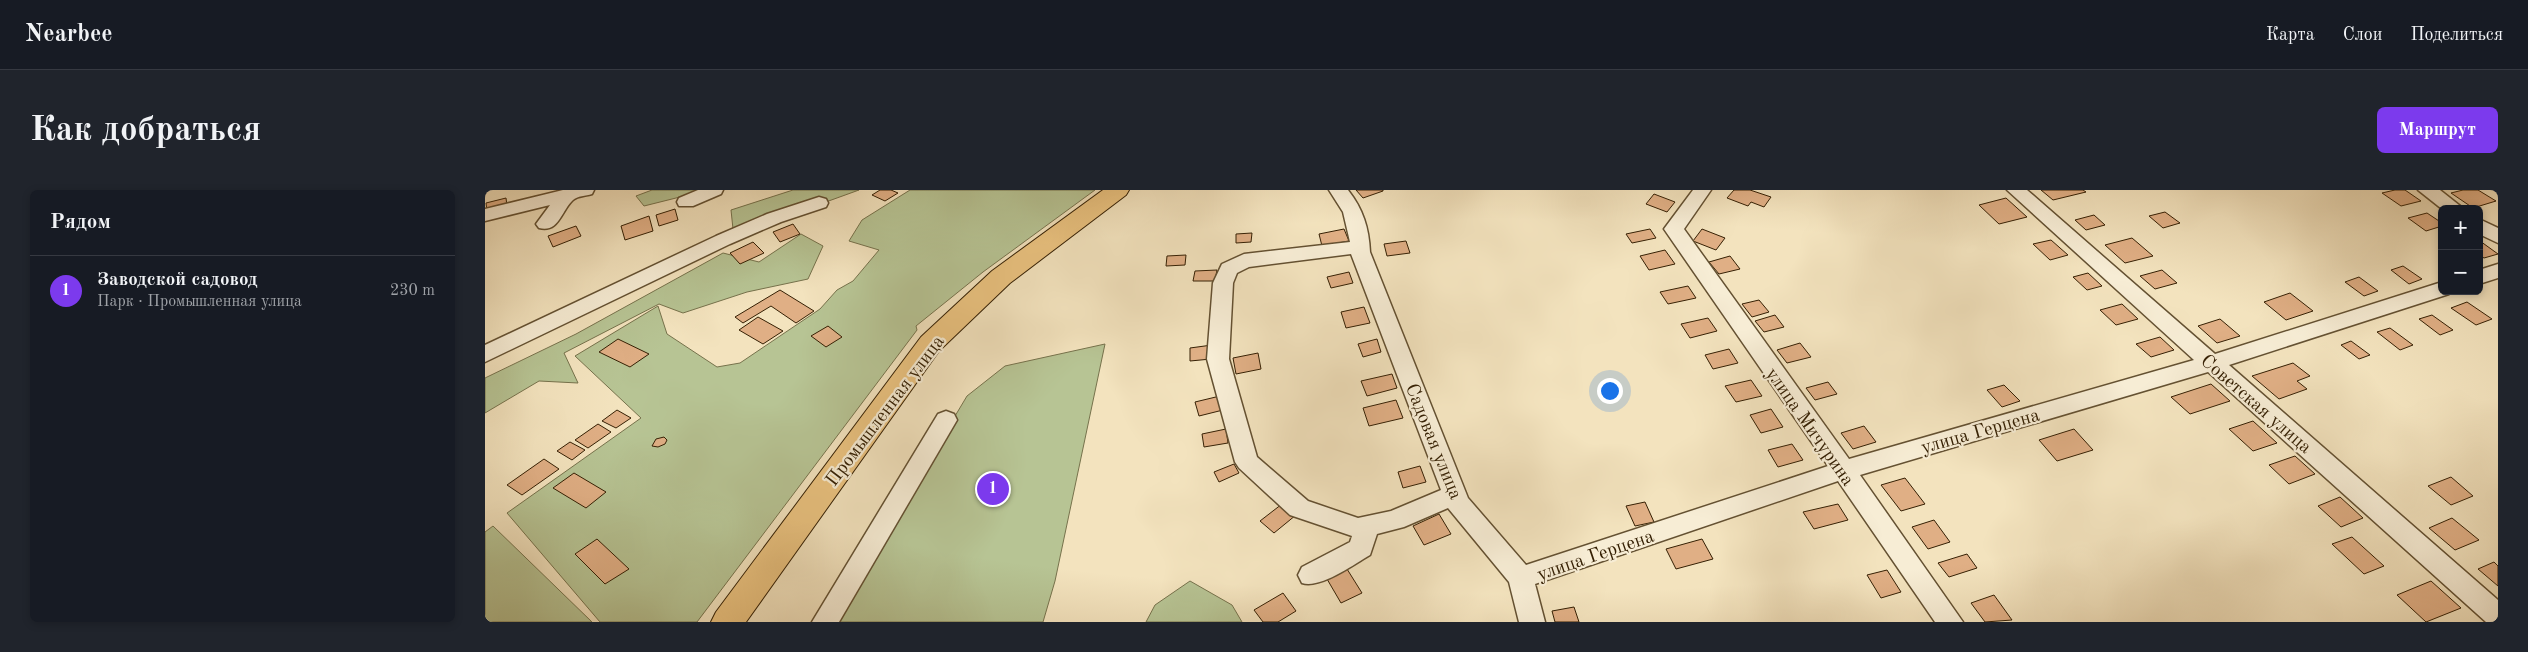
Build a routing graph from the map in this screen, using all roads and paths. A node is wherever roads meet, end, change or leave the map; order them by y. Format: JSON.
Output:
{"nodes":[{"id":1,"x":714,"y":190,"type":"edge"},
{"id":2,"x":1118,"y":190,"type":"edge"},
{"id":3,"x":1338,"y":190,"type":"edge"},
{"id":4,"x":1702,"y":190,"type":"edge"},
{"id":5,"x":2016,"y":190,"type":"edge"},
{"id":6,"x":2427,"y":190,"type":"edge"},
{"id":7,"x":576,"y":192,"type":"edge"},
{"id":8,"x":686,"y":202,"type":"dead end"},
{"id":9,"x":819,"y":203,"type":"dead end"},
{"id":10,"x":2449,"y":205,"type":"edge"},
{"id":11,"x":485,"y":215,"type":"edge"},
{"id":12,"x":546,"y":224,"type":"dead end"},
{"id":13,"x":2483,"y":228,"type":"edge"},
{"id":14,"x":2498,"y":237,"type":"edge"},
{"id":15,"x":1360,"y":247,"type":"junction"},
{"id":16,"x":2498,"y":271,"type":"edge"},
{"id":17,"x":2483,"y":276,"type":"edge"},
{"id":18,"x":2438,"y":290,"type":"edge"},
{"id":19,"x":485,"y":354,"type":"edge"},
{"id":20,"x":2211,"y":363,"type":"junction"},
{"id":21,"x":946,"y":420,"type":"dead end"},
{"id":22,"x":1841,"y":471,"type":"junction"},
{"id":23,"x":1455,"y":494,"type":"junction"},
{"id":24,"x":1367,"y":526,"type":"junction"},
{"id":25,"x":1311,"y":575,"type":"dead end"},
{"id":26,"x":1521,"y":578,"type":"junction"},
{"id":27,"x":2498,"y":616,"type":"edge"},
{"id":28,"x":727,"y":622,"type":"edge"},
{"id":29,"x":825,"y":622,"type":"edge"},
{"id":30,"x":1532,"y":622,"type":"edge"},
{"id":31,"x":1950,"y":622,"type":"edge"}],
"edges":[{"from":1,"to":8,"type":"street"},
{"from":2,"to":28,"type":"main road","name":"Промышленная улица"},
{"from":3,"to":15,"type":"street","name":"Садовая улица"},
{"from":4,"to":22,"type":"street","name":"улица Мичурина"},
{"from":5,"to":20,"type":"street","name":"Советская улица"},
{"from":6,"to":10,"type":"street"},
{"from":7,"to":11,"type":"street"},
{"from":7,"to":12,"type":"street"},
{"from":9,"to":19,"type":"street"},
{"from":13,"to":14,"type":"street"},
{"from":15,"to":23,"type":"street","name":"Садовая улица"},
{"from":15,"to":24,"type":"street"},
{"from":16,"to":17,"type":"street"},
{"from":18,"to":20,"type":"street","name":"улица Герцена"},
{"from":20,"to":22,"type":"street","name":"улица Герцена"},
{"from":20,"to":27,"type":"street","name":"Советская улица"},
{"from":21,"to":29,"type":"street"},
{"from":22,"to":26,"type":"street","name":"улица Герцена"},
{"from":22,"to":31,"type":"street","name":"улица Мичурина"},
{"from":23,"to":24,"type":"street"},
{"from":23,"to":26,"type":"street","name":"Садовая улица"},
{"from":24,"to":25,"type":"street"},
{"from":26,"to":30,"type":"street","name":"Садовая улица"}]}
